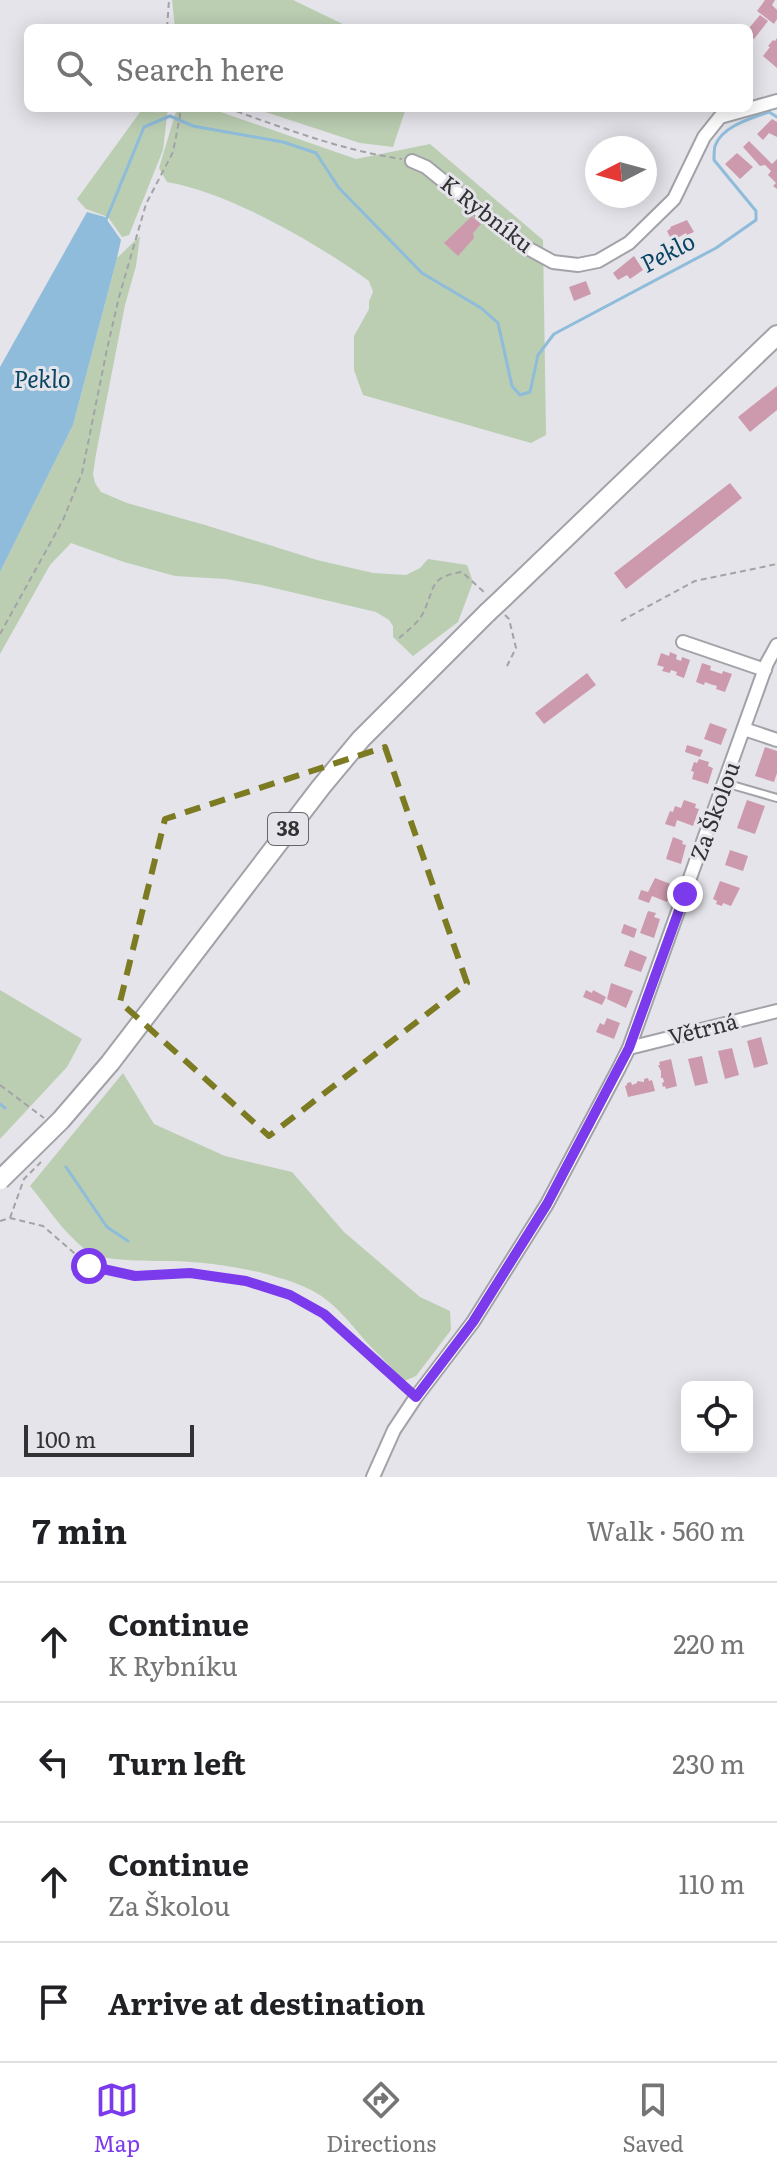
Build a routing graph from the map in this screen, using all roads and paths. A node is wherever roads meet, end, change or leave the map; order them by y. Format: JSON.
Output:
{"nodes":[{"id":1,"x":169,"y":0,"type":"edge"},
{"id":2,"x":167,"y":24,"type":"edge"},
{"id":3,"x":777,"y":101,"type":"edge"},
{"id":4,"x":753,"y":108,"type":"edge"},
{"id":5,"x":180,"y":112,"type":"edge"},
{"id":6,"x":238,"y":112,"type":"edge"},
{"id":7,"x":738,"y":112,"type":"edge"},
{"id":8,"x":412,"y":161,"type":"joint"},
{"id":9,"x":777,"y":335,"type":"edge"},
{"id":10,"x":777,"y":564,"type":"edge"},
{"id":11,"x":495,"y":604,"type":"junction"},
{"id":12,"x":621,"y":621,"type":"dead end"},
{"id":13,"x":0,"y":634,"type":"edge"},
{"id":14,"x":399,"y":638,"type":"dead end"},
{"id":15,"x":683,"y":642,"type":"dead end"},
{"id":16,"x":777,"y":645,"type":"edge"},
{"id":17,"x":507,"y":666,"type":"dead end"},
{"id":18,"x":765,"y":670,"type":"junction"},
{"id":19,"x":744,"y":729,"type":"junction"},
{"id":20,"x":777,"y":740,"type":"edge"},
{"id":21,"x":725,"y":783,"type":"junction"},
{"id":22,"x":777,"y":798,"type":"edge"},
{"id":23,"x":777,"y":1011,"type":"edge"},
{"id":24,"x":629,"y":1048,"type":"junction"},
{"id":25,"x":0,"y":1180,"type":"edge"},
{"id":26,"x":0,"y":1221,"type":"edge"},
{"id":27,"x":416,"y":1397,"type":"junction"},
{"id":28,"x":373,"y":1477,"type":"edge"}],
"edges":[{"from":1,"to":2,"type":"path"},
{"from":3,"to":4,"type":"street","name":"K Rybníku"},
{"from":5,"to":13,"type":"path"},
{"from":6,"to":8,"type":"path"},
{"from":7,"to":8,"type":"street","name":"K Rybníku"},
{"from":9,"to":11,"type":"main road","number":"38"},
{"from":10,"to":12,"type":"path"},
{"from":11,"to":14,"type":"path"},
{"from":11,"to":17,"type":"path"},
{"from":11,"to":25,"type":"main road","number":"38","bridge":true},
{"from":15,"to":18,"type":"street"},
{"from":16,"to":18,"type":"street","name":"Za Školou"},
{"from":18,"to":19,"type":"street","name":"Za Školou"},
{"from":19,"to":20,"type":"street"},
{"from":19,"to":21,"type":"street","name":"Za Školou"},
{"from":21,"to":22,"type":"lane"},
{"from":21,"to":24,"type":"street","name":"Za Školou"},
{"from":23,"to":24,"type":"street","name":"Větrná"},
{"from":24,"to":27,"type":"street","name":"Za Školou"},
{"from":26,"to":27,"type":"path"},
{"from":27,"to":28,"type":"street","name":"Za Školou"}]}
